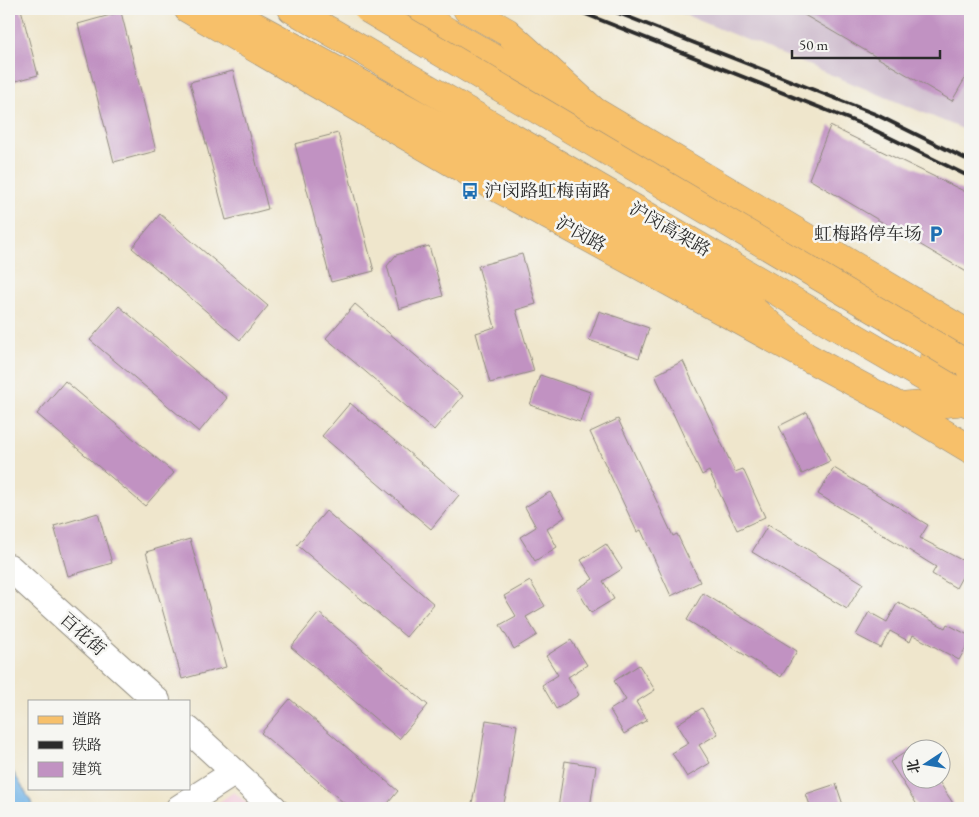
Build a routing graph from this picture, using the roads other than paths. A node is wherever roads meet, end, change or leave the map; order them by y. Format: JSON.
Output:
{"nodes":[{"id":1,"x":188,"y":9,"type":"edge"},
{"id":2,"x":224,"y":9,"type":"edge"},
{"id":3,"x":277,"y":9,"type":"edge"},
{"id":4,"x":292,"y":9,"type":"edge"},
{"id":5,"x":368,"y":9,"type":"edge"},
{"id":6,"x":408,"y":9,"type":"edge"},
{"id":7,"x":467,"y":9,"type":"edge"},
{"id":8,"x":536,"y":82,"type":"junction"},
{"id":9,"x":594,"y":111,"type":"junction"},
{"id":10,"x":485,"y":139,"type":"junction"},
{"id":11,"x":750,"y":307,"type":"junction"},
{"id":12,"x":807,"y":316,"type":"junction"},
{"id":13,"x":970,"y":335,"type":"edge"},
{"id":14,"x":805,"y":356,"type":"junction"},
{"id":15,"x":970,"y":366,"type":"edge"},
{"id":16,"x":967,"y":399,"type":"edge"},
{"id":17,"x":900,"y":407,"type":"junction"},
{"id":18,"x":970,"y":449,"type":"edge"},
{"id":19,"x":9,"y":567,"type":"edge"},
{"id":20,"x":155,"y":700,"type":"edge"},
{"id":21,"x":190,"y":731,"type":"edge"},
{"id":22,"x":236,"y":772,"type":"junction"},
{"id":23,"x":179,"y":808,"type":"edge"},
{"id":24,"x":274,"y":808,"type":"edge"}],
"edges":[{"from":1,"to":14,"type":"main road","name":"沪闵路"},
{"from":2,"to":10,"type":"main road"},
{"from":3,"to":10,"type":"main road"},
{"from":4,"to":16,"type":"main road","name":"沪闵高架路"},
{"from":5,"to":15,"type":"main road","name":"沪闵高架路","bridge":true},
{"from":6,"to":8,"type":"main road"},
{"from":7,"to":9,"type":"main road"},
{"from":8,"to":9,"type":"main road"},
{"from":8,"to":16,"type":"main road"},
{"from":9,"to":13,"type":"main road"},
{"from":10,"to":11,"type":"main road"},
{"from":10,"to":12,"type":"main road"},
{"from":11,"to":12,"type":"main road"},
{"from":11,"to":14,"type":"main road"},
{"from":12,"to":16,"type":"main road"},
{"from":14,"to":17,"type":"main road","name":"沪闵路"},
{"from":16,"to":17,"type":"main road"},
{"from":17,"to":18,"type":"main road","name":"沪闵路"},
{"from":19,"to":20,"type":"street","name":"百花街"},
{"from":21,"to":22,"type":"street"},
{"from":22,"to":23,"type":"street"},
{"from":22,"to":24,"type":"street"}]}
